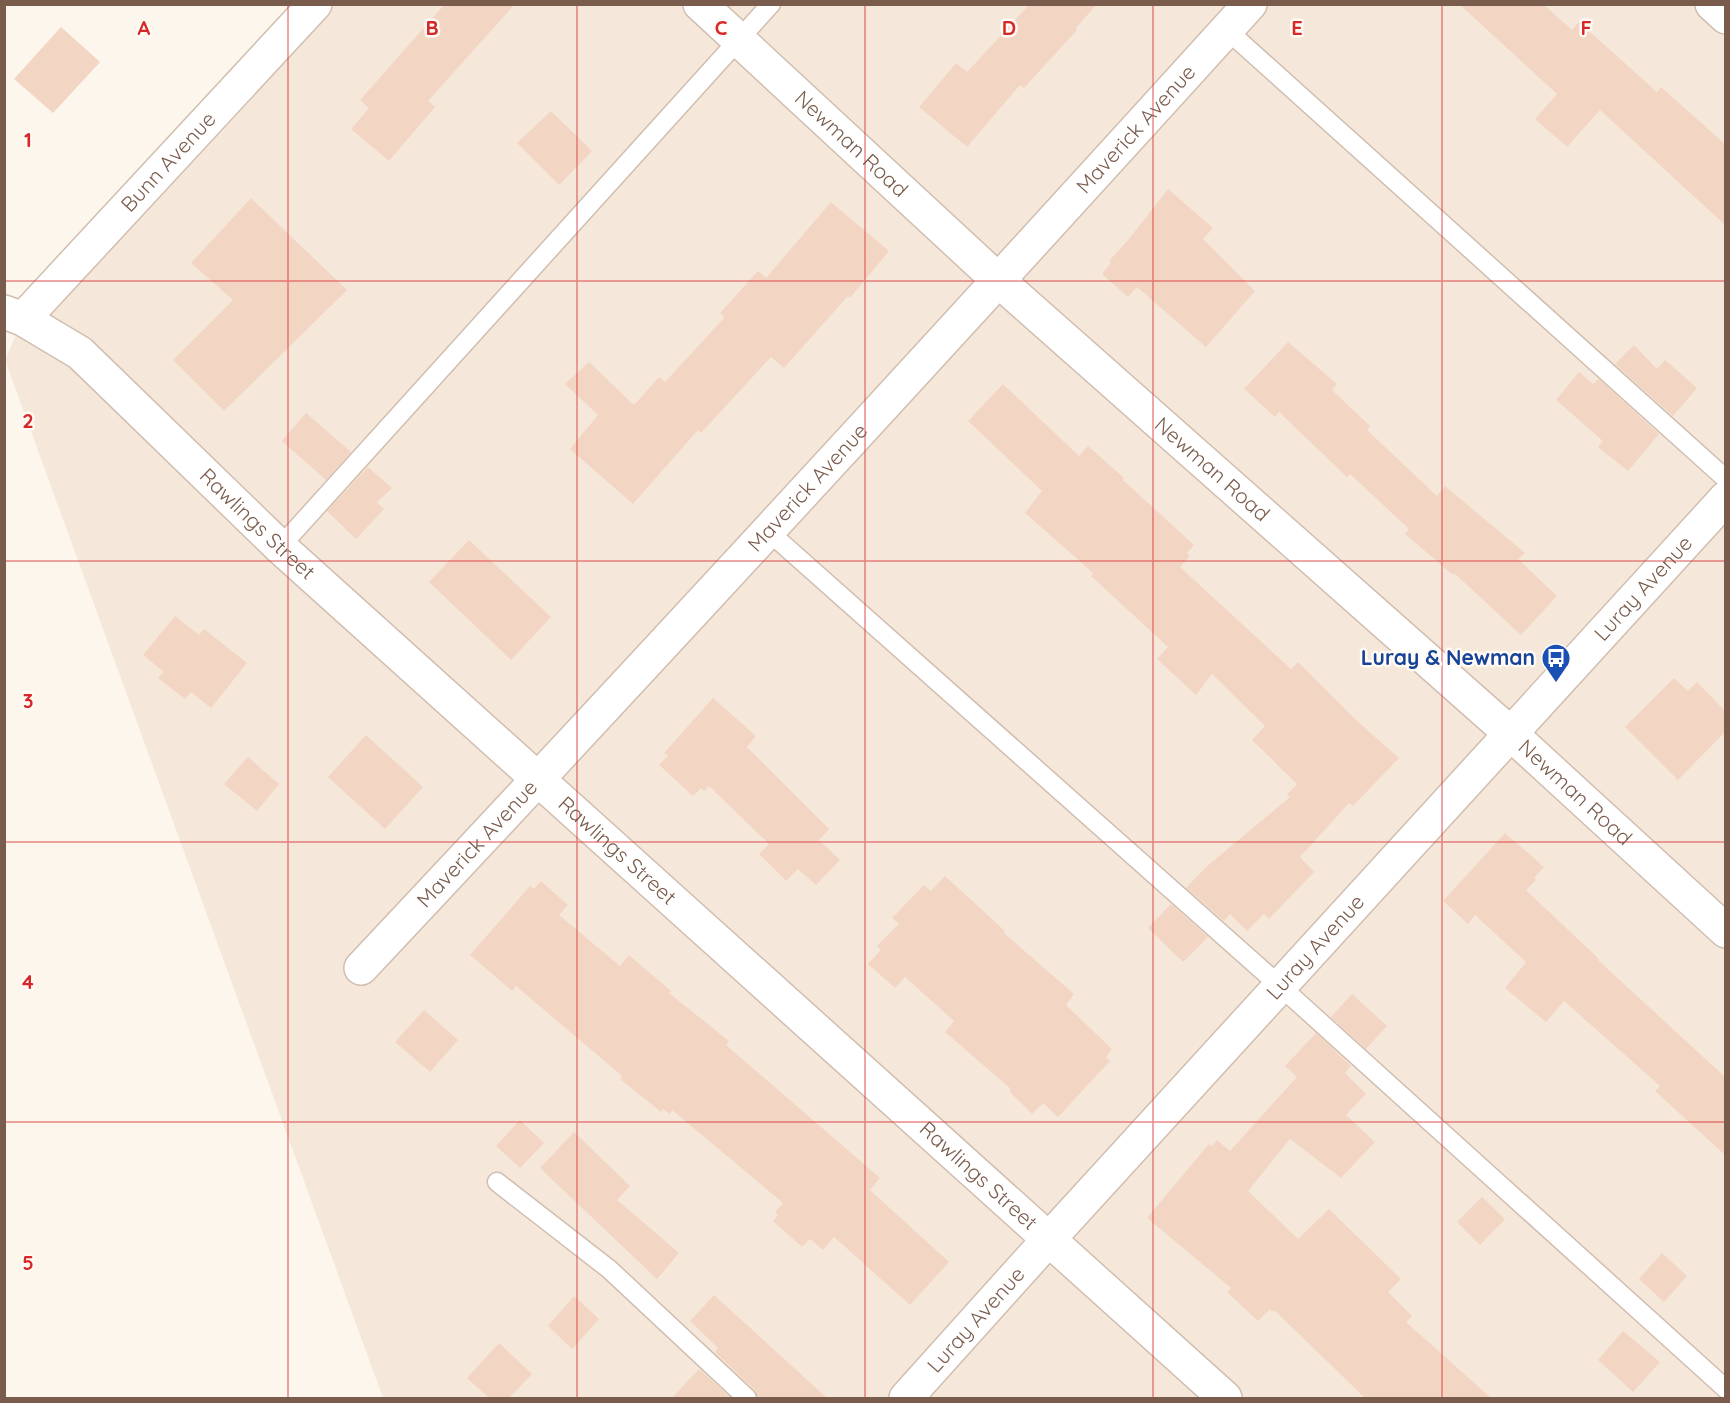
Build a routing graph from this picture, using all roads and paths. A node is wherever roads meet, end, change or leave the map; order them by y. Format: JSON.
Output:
{"nodes":[{"id":1,"x":315,"y":4,"type":"edge"},
{"id":2,"x":700,"y":4,"type":"edge"},
{"id":3,"x":771,"y":4,"type":"edge"},
{"id":4,"x":1250,"y":4,"type":"edge"},
{"id":5,"x":1712,"y":4,"type":"edge"},
{"id":6,"x":1725,"y":17,"type":"edge"},
{"id":7,"x":1227,"y":30,"type":"junction"},
{"id":8,"x":739,"y":40,"type":"junction"},
{"id":9,"x":999,"y":281,"type":"junction"},
{"id":10,"x":14,"y":315,"type":"edge"},
{"id":11,"x":1725,"y":479,"type":"edge"},
{"id":12,"x":1725,"y":498,"type":"edge"},
{"id":13,"x":768,"y":531,"type":"junction"},
{"id":14,"x":280,"y":547,"type":"junction"},
{"id":15,"x":1511,"y":734,"type":"junction"},
{"id":16,"x":538,"y":780,"type":"junction"},
{"id":17,"x":1725,"y":931,"type":"edge"},
{"id":18,"x":361,"y":969,"type":"dead end"},
{"id":19,"x":1280,"y":986,"type":"junction"},
{"id":20,"x":497,"y":1182,"type":"dead end"},
{"id":21,"x":1048,"y":1240,"type":"junction"},
{"id":22,"x":1725,"y":1389,"type":"edge"},
{"id":23,"x":747,"y":1398,"type":"edge"},
{"id":24,"x":906,"y":1398,"type":"edge"},
{"id":25,"x":1225,"y":1398,"type":"edge"}],
"edges":[{"from":1,"to":10,"type":"street","name":"Bunn Avenue"},
{"from":2,"to":8,"type":"street","name":"Newman Road"},
{"from":3,"to":8,"type":"lane"},
{"from":4,"to":7,"type":"street","name":"Maverick Avenue"},
{"from":5,"to":6,"type":"street"},
{"from":7,"to":9,"type":"street","name":"Maverick Avenue"},
{"from":7,"to":11,"type":"lane"},
{"from":8,"to":9,"type":"street","name":"Newman Road"},
{"from":8,"to":14,"type":"lane"},
{"from":9,"to":13,"type":"street","name":"Maverick Avenue"},
{"from":9,"to":15,"type":"street","name":"Newman Road"},
{"from":10,"to":14,"type":"street","name":"Rawlings Street"},
{"from":12,"to":15,"type":"street","name":"Luray Avenue"},
{"from":13,"to":16,"type":"street","name":"Maverick Avenue"},
{"from":13,"to":19,"type":"lane"},
{"from":14,"to":16,"type":"street","name":"Rawlings Street"},
{"from":15,"to":17,"type":"street","name":"Newman Road"},
{"from":15,"to":19,"type":"street","name":"Luray Avenue"},
{"from":16,"to":18,"type":"street","name":"Maverick Avenue"},
{"from":16,"to":21,"type":"street","name":"Rawlings Street"},
{"from":19,"to":21,"type":"street","name":"Luray Avenue"},
{"from":19,"to":22,"type":"lane"},
{"from":20,"to":23,"type":"lane"},
{"from":21,"to":24,"type":"street","name":"Luray Avenue"},
{"from":21,"to":25,"type":"street","name":"Rawlings Street"}]}
